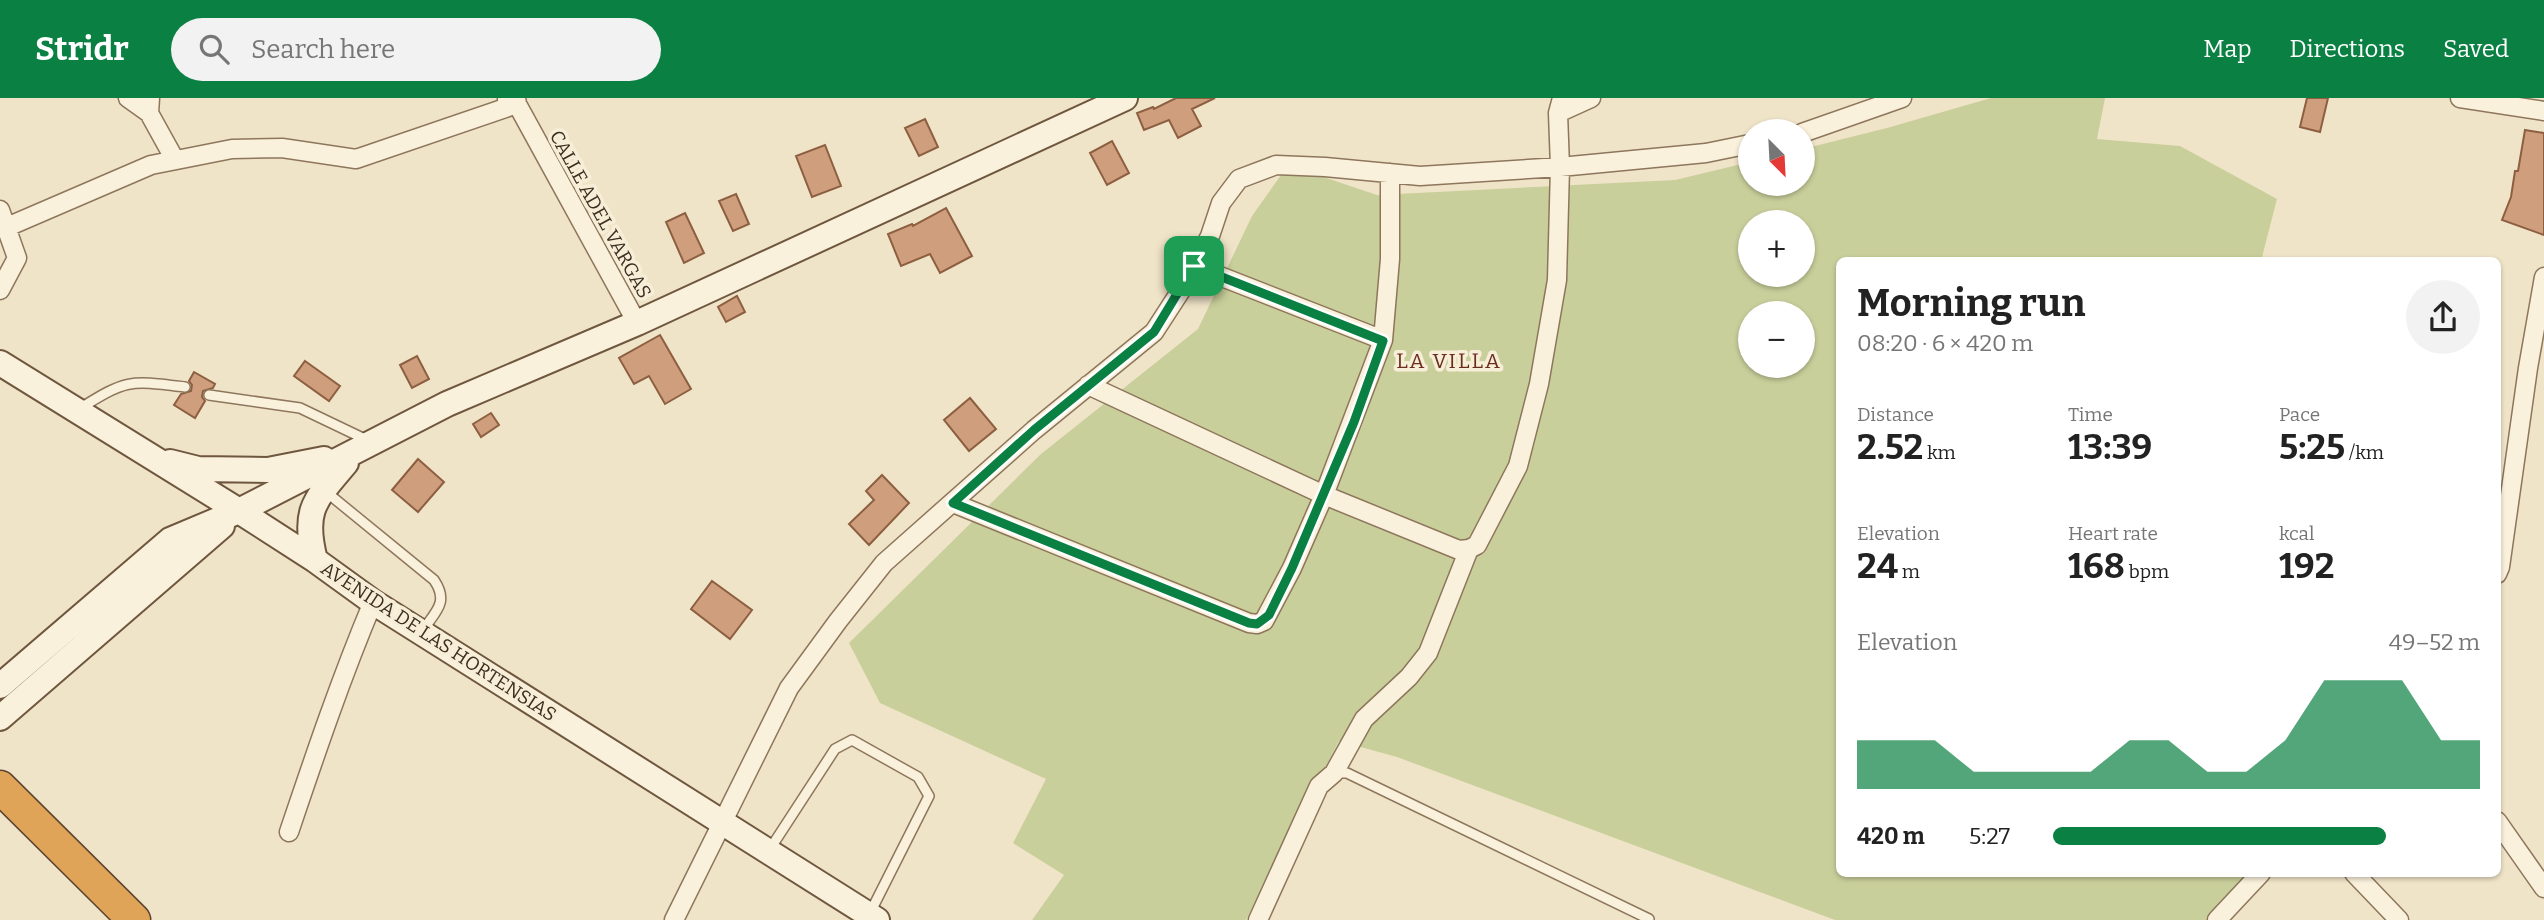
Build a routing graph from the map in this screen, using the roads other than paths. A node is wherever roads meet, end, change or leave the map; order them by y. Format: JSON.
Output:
{"nodes":[{"id":1,"x":128,"y":98,"type":"edge"},
{"id":2,"x":1125,"y":98,"type":"edge"},
{"id":3,"x":1591,"y":98,"type":"edge"},
{"id":4,"x":1902,"y":98,"type":"edge"},
{"id":5,"x":2460,"y":98,"type":"edge"},
{"id":6,"x":511,"y":100,"type":"edge"},
{"id":7,"x":1560,"y":105,"type":"edge"},
{"id":8,"x":150,"y":106,"type":"edge"},
{"id":9,"x":2544,"y":111,"type":"edge"},
{"id":10,"x":1815,"y":128,"type":"edge"},
{"id":11,"x":1738,"y":146,"type":"edge"},
{"id":12,"x":175,"y":160,"type":"junction"},
{"id":13,"x":1560,"y":167,"type":"junction"},
{"id":14,"x":1390,"y":173,"type":"junction"},
{"id":15,"x":3,"y":218,"type":"edge"},
{"id":16,"x":1194,"y":266,"type":"junction"},
{"id":17,"x":2544,"y":277,"type":"edge"},
{"id":18,"x":0,"y":290,"type":"edge"},
{"id":19,"x":637,"y":323,"type":"junction"},
{"id":20,"x":1383,"y":341,"type":"junction"},
{"id":21,"x":0,"y":363,"type":"edge"},
{"id":22,"x":2536,"y":368,"type":"edge"},
{"id":23,"x":1088,"y":385,"type":"junction"},
{"id":24,"x":185,"y":387,"type":"dead end"},
{"id":25,"x":209,"y":395,"type":"dead end"},
{"id":26,"x":76,"y":411,"type":"junction"},
{"id":27,"x":363,"y":449,"type":"junction"},
{"id":28,"x":149,"y":457,"type":"junction"},
{"id":29,"x":323,"y":490,"type":"junction"},
{"id":30,"x":1324,"y":495,"type":"junction"},
{"id":31,"x":953,"y":503,"type":"junction"},
{"id":32,"x":239,"y":511,"type":"junction"},
{"id":33,"x":1469,"y":550,"type":"junction"},
{"id":34,"x":315,"y":560,"type":"junction"},
{"id":35,"x":2501,"y":561,"type":"edge"},
{"id":36,"x":373,"y":602,"type":"junction"},
{"id":37,"x":422,"y":633,"type":"junction"},
{"id":38,"x":3,"y":679,"type":"edge"},
{"id":39,"x":0,"y":718,"type":"edge"},
{"id":40,"x":1334,"y":773,"type":"junction"},
{"id":41,"x":0,"y":788,"type":"edge"},
{"id":42,"x":723,"y":822,"type":"junction"},
{"id":43,"x":2501,"y":827,"type":"edge"},
{"id":44,"x":289,"y":832,"type":"dead end"},
{"id":45,"x":768,"y":851,"type":"junction"},
{"id":46,"x":2257,"y":877,"type":"edge"},
{"id":47,"x":2358,"y":877,"type":"edge"},
{"id":48,"x":2544,"y":888,"type":"edge"},
{"id":49,"x":873,"y":917,"type":"edge"},
{"id":50,"x":1649,"y":919,"type":"edge"},
{"id":51,"x":134,"y":920,"type":"edge"},
{"id":52,"x":674,"y":920,"type":"edge"},
{"id":53,"x":1258,"y":920,"type":"edge"},
{"id":54,"x":2217,"y":920,"type":"edge"},
{"id":55,"x":2399,"y":920,"type":"edge"}],
"edges":[{"from":1,"to":8,"type":"street"},
{"from":2,"to":19,"type":"main road"},
{"from":3,"to":7,"type":"street"},
{"from":4,"to":10,"type":"street"},
{"from":5,"to":9,"type":"street"},
{"from":6,"to":12,"type":"street"},
{"from":6,"to":19,"type":"street","name":"CALLE ADEL VARGAS"},
{"from":7,"to":13,"type":"street"},
{"from":8,"to":12,"type":"street"},
{"from":11,"to":13,"type":"street"},
{"from":12,"to":15,"type":"street"},
{"from":13,"to":14,"type":"street"},
{"from":13,"to":33,"type":"street"},
{"from":14,"to":16,"type":"street"},
{"from":14,"to":20,"type":"street"},
{"from":15,"to":18,"type":"street"},
{"from":16,"to":20,"type":"street"},
{"from":16,"to":23,"type":"street"},
{"from":17,"to":22,"type":"street"},
{"from":19,"to":27,"type":"main road"},
{"from":20,"to":30,"type":"street"},
{"from":21,"to":26,"type":"main road","name":"AVENIDA DE LAS HORTENSIAS"},
{"from":22,"to":35,"type":"street"},
{"from":23,"to":30,"type":"street"},
{"from":23,"to":31,"type":"street"},
{"from":24,"to":26,"type":"lane"},
{"from":25,"to":27,"type":"lane"},
{"from":26,"to":28,"type":"main road","name":"AVENIDA DE LAS HORTENSIAS"},
{"from":27,"to":28,"type":"main road"},
{"from":27,"to":29,"type":"main road"},
{"from":27,"to":32,"type":"main road"},
{"from":28,"to":32,"type":"main road","name":"AVENIDA DE LAS HORTENSIAS"},
{"from":29,"to":34,"type":"main road"},
{"from":29,"to":37,"type":"lane"},
{"from":30,"to":31,"type":"street"},
{"from":30,"to":33,"type":"street"},
{"from":31,"to":42,"type":"street"},
{"from":32,"to":34,"type":"main road","name":"AVENIDA DE LAS HORTENSIAS"},
{"from":32,"to":38,"type":"main road"},
{"from":32,"to":39,"type":"main road"},
{"from":33,"to":40,"type":"street"},
{"from":34,"to":36,"type":"main road","name":"AVENIDA DE LAS HORTENSIAS"},
{"from":36,"to":37,"type":"main road","name":"AVENIDA DE LAS HORTENSIAS"},
{"from":36,"to":44,"type":"street"},
{"from":37,"to":42,"type":"main road","name":"AVENIDA DE LAS HORTENSIAS"},
{"from":40,"to":50,"type":"lane"},
{"from":40,"to":53,"type":"street"},
{"from":41,"to":51,"type":"highway"},
{"from":42,"to":45,"type":"main road","name":"AVENIDA DE LAS HORTENSIAS"},
{"from":42,"to":52,"type":"street"},
{"from":43,"to":48,"type":"street"},
{"from":45,"to":49,"type":"main road","name":"AVENIDA DE LAS HORTENSIAS"},
{"from":45,"to":49,"type":"lane"},
{"from":46,"to":54,"type":"street"},
{"from":47,"to":55,"type":"street"}]}
